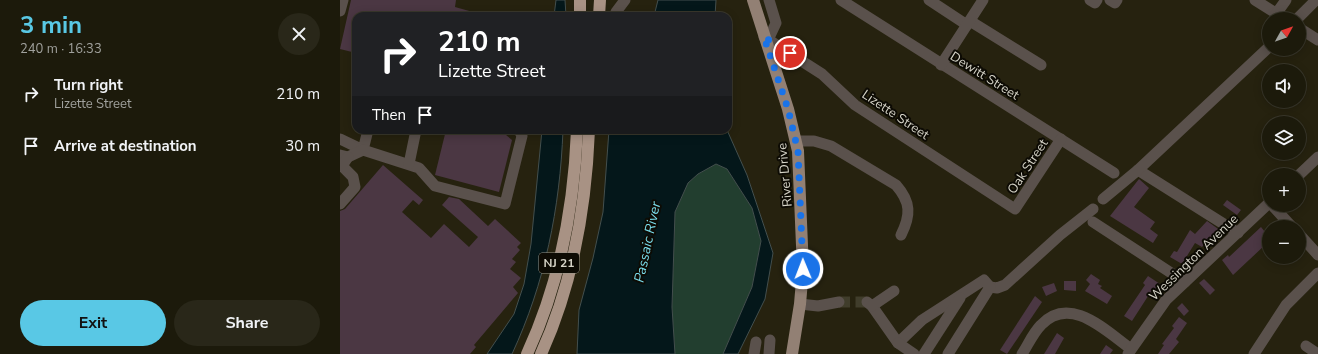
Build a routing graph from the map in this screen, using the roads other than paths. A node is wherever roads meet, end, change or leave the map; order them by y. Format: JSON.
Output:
{"nodes":[{"id":1,"x":343,"y":0,"type":"edge"},
{"id":2,"x":573,"y":0,"type":"edge"},
{"id":3,"x":580,"y":0,"type":"edge"},
{"id":4,"x":592,"y":0,"type":"edge"},
{"id":5,"x":600,"y":0,"type":"edge"},
{"id":6,"x":625,"y":0,"type":"edge"},
{"id":7,"x":753,"y":0,"type":"edge"},
{"id":8,"x":769,"y":0,"type":"edge"},
{"id":9,"x":842,"y":0,"type":"edge"},
{"id":10,"x":929,"y":0,"type":"edge"},
{"id":11,"x":983,"y":0,"type":"edge"},
{"id":12,"x":1110,"y":0,"type":"edge"},
{"id":13,"x":1117,"y":0,"type":"edge"},
{"id":14,"x":1255,"y":0,"type":"edge"},
{"id":15,"x":1286,"y":0,"type":"edge"},
{"id":16,"x":1316,"y":0,"type":"edge"},
{"id":17,"x":340,"y":9,"type":"edge"},
{"id":18,"x":573,"y":12,"type":"edge"},
{"id":19,"x":580,"y":12,"type":"edge"},
{"id":20,"x":592,"y":12,"type":"edge"},
{"id":21,"x":599,"y":12,"type":"edge"},
{"id":22,"x":616,"y":12,"type":"dead end"},
{"id":23,"x":1274,"y":12,"type":"edge"},
{"id":24,"x":1282,"y":12,"type":"edge"},
{"id":25,"x":1304,"y":12,"type":"edge"},
{"id":26,"x":968,"y":23,"type":"junction"},
{"id":27,"x":1306,"y":32,"type":"edge"},
{"id":28,"x":766,"y":38,"type":"junction"},
{"id":29,"x":1318,"y":40,"type":"edge"},
{"id":30,"x":1262,"y":54,"type":"edge"},
{"id":31,"x":941,"y":65,"type":"junction"},
{"id":32,"x":1041,"y":65,"type":"dead end"},
{"id":33,"x":367,"y":134,"type":"edge"},
{"id":34,"x":415,"y":134,"type":"edge"},
{"id":35,"x":521,"y":134,"type":"edge"},
{"id":36,"x":574,"y":134,"type":"edge"},
{"id":37,"x":577,"y":134,"type":"edge"},
{"id":38,"x":588,"y":134,"type":"edge"},
{"id":39,"x":591,"y":134,"type":"edge"},
{"id":40,"x":340,"y":139,"type":"edge"},
{"id":41,"x":1061,"y":139,"type":"junction"},
{"id":42,"x":796,"y":142,"type":"junction"},
{"id":43,"x":363,"y":150,"type":"junction"},
{"id":44,"x":344,"y":156,"type":"edge"},
{"id":45,"x":1318,"y":157,"type":"edge"},
{"id":46,"x":409,"y":164,"type":"junction"},
{"id":47,"x":581,"y":168,"type":"junction"},
{"id":48,"x":1306,"y":168,"type":"edge"},
{"id":49,"x":1138,"y":170,"type":"junction"},
{"id":50,"x":1114,"y":172,"type":"dead end"},
{"id":51,"x":1103,"y":199,"type":"dead end"},
{"id":52,"x":340,"y":204,"type":"edge"},
{"id":53,"x":1016,"y":209,"type":"joint"},
{"id":54,"x":1093,"y":209,"type":"dead end"},
{"id":55,"x":1262,"y":211,"type":"edge"},
{"id":56,"x":1278,"y":212,"type":"edge"},
{"id":57,"x":1286,"y":220,"type":"edge"},
{"id":58,"x":1093,"y":222,"type":"dead end"},
{"id":59,"x":1238,"y":233,"type":"junction"},
{"id":60,"x":901,"y":235,"type":"dead end"},
{"id":61,"x":1306,"y":242,"type":"edge"},
{"id":62,"x":1318,"y":255,"type":"edge"},
{"id":63,"x":1318,"y":274,"type":"edge"},
{"id":64,"x":1185,"y":282,"type":"junction"},
{"id":65,"x":990,"y":286,"type":"junction"},
{"id":66,"x":894,"y":291,"type":"dead end"},
{"id":67,"x":962,"y":294,"type":"junction"},
{"id":68,"x":839,"y":302,"type":"tunnel mouth"},
{"id":69,"x":800,"y":304,"type":"junction"},
{"id":70,"x":770,"y":340,"type":"dead end"},
{"id":71,"x":756,"y":342,"type":"dead end"},
{"id":72,"x":898,"y":343,"type":"junction"},
{"id":73,"x":1306,"y":346,"type":"dead end"},
{"id":74,"x":1130,"y":352,"type":"edge"},
{"id":75,"x":527,"y":354,"type":"edge"},
{"id":76,"x":541,"y":354,"type":"edge"},
{"id":77,"x":754,"y":354,"type":"edge"},
{"id":78,"x":769,"y":354,"type":"edge"},
{"id":79,"x":792,"y":354,"type":"edge"},
{"id":80,"x":914,"y":354,"type":"edge"},
{"id":81,"x":924,"y":354,"type":"edge"},
{"id":82,"x":948,"y":354,"type":"edge"},
{"id":83,"x":1022,"y":354,"type":"edge"},
{"id":84,"x":1254,"y":354,"type":"edge"},
{"id":85,"x":1318,"y":354,"type":"edge"}],
"edges":[{"from":1,"to":17,"type":"street"},
{"from":2,"to":18,"type":"highway"},
{"from":3,"to":19,"type":"highway"},
{"from":4,"to":20,"type":"highway"},
{"from":5,"to":21,"type":"highway"},
{"from":6,"to":22,"type":"street"},
{"from":7,"to":28,"type":"main road","name":"River Drive"},
{"from":8,"to":28,"type":"street"},
{"from":9,"to":31,"type":"street","name":"Dewitt Street"},
{"from":10,"to":26,"type":"street"},
{"from":11,"to":26,"type":"street"},
{"from":12,"to":13,"type":"street"},
{"from":14,"to":23,"type":"street"},
{"from":15,"to":24,"type":"street"},
{"from":16,"to":25,"type":"street"},
{"from":26,"to":31,"type":"street"},
{"from":26,"to":32,"type":"street"},
{"from":27,"to":29,"type":"street"},
{"from":28,"to":42,"type":"main road","name":"River Drive"},
{"from":28,"to":53,"type":"street","name":"Lizette Street"},
{"from":30,"to":49,"type":"street"},
{"from":31,"to":41,"type":"street","name":"Dewitt Street"},
{"from":33,"to":43,"type":"street"},
{"from":34,"to":46,"type":"street"},
{"from":35,"to":46,"type":"street"},
{"from":36,"to":47,"type":"highway"},
{"from":37,"to":47,"type":"highway","number":"NJ 21"},
{"from":38,"to":47,"type":"highway","number":"NJ 21"},
{"from":39,"to":47,"type":"highway"},
{"from":40,"to":43,"type":"street"},
{"from":41,"to":50,"type":"street","name":"Dewitt Street"},
{"from":41,"to":53,"type":"street","name":"Oak Street"},
{"from":42,"to":60,"type":"street"},
{"from":42,"to":69,"type":"main road","name":"River Drive"},
{"from":43,"to":44,"type":"street"},
{"from":43,"to":46,"type":"street"},
{"from":44,"to":52,"type":"street"},
{"from":45,"to":48,"type":"street"},
{"from":47,"to":75,"type":"highway","number":"NJ 21"},
{"from":47,"to":76,"type":"highway","number":"NJ 21"},
{"from":49,"to":51,"type":"street"},
{"from":49,"to":59,"type":"street"},
{"from":54,"to":65,"type":"street"},
{"from":55,"to":59,"type":"street","name":"Wessington Avenue"},
{"from":56,"to":57,"type":"street"},
{"from":58,"to":64,"type":"street"},
{"from":59,"to":64,"type":"street","name":"Wessington Avenue"},
{"from":61,"to":62,"type":"street"},
{"from":63,"to":84,"type":"street"},
{"from":64,"to":74,"type":"street","name":"Wessington Avenue"},
{"from":65,"to":67,"type":"street"},
{"from":65,"to":82,"type":"street"},
{"from":66,"to":72,"type":"street"},
{"from":67,"to":72,"type":"street"},
{"from":67,"to":81,"type":"street"},
{"from":68,"to":69,"type":"street"},
{"from":69,"to":79,"type":"main road","name":"River Drive"},
{"from":70,"to":78,"type":"street"},
{"from":71,"to":77,"type":"street"},
{"from":72,"to":80,"type":"street"},
{"from":73,"to":85,"type":"street"},
{"from":74,"to":83,"type":"street"}]}
